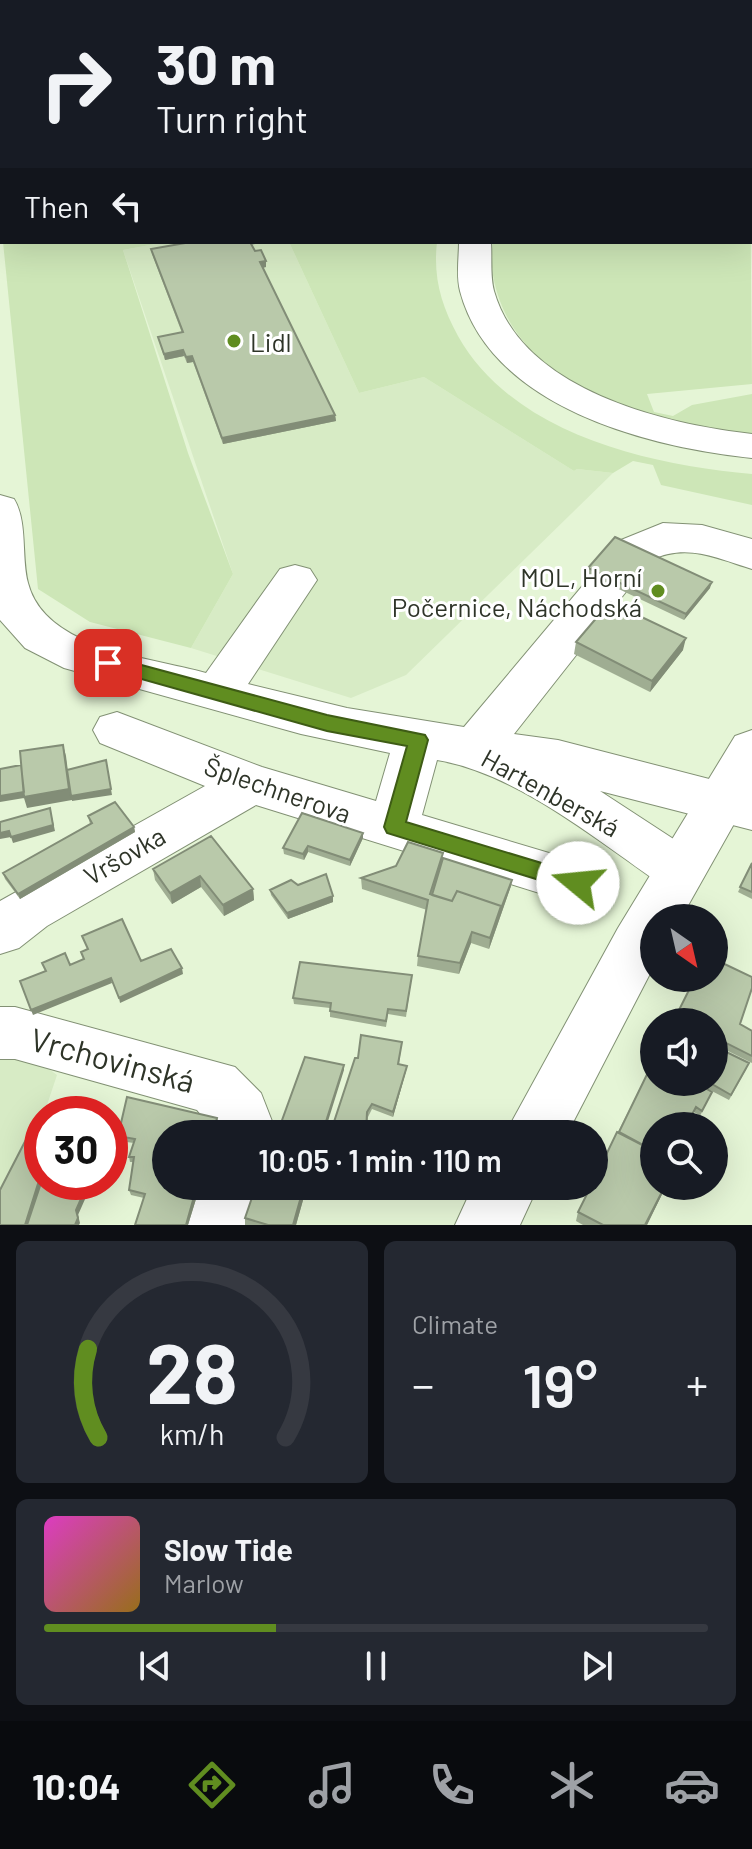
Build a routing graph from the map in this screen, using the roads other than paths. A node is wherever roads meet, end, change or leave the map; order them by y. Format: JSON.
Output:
{"nodes":[{"id":1,"x":475,"y":244,"type":"edge"},
{"id":2,"x":752,"y":446,"type":"edge"},
{"id":3,"x":0,"y":509,"type":"edge"},
{"id":4,"x":752,"y":554,"type":"edge"},
{"id":5,"x":2,"y":578,"type":"edge"},
{"id":6,"x":295,"y":580,"type":"dead end"},
{"id":7,"x":217,"y":693,"type":"junction"},
{"id":8,"x":117,"y":730,"type":"dead end"},
{"id":9,"x":418,"y":740,"type":"junction"},
{"id":10,"x":474,"y":749,"type":"junction"},
{"id":11,"x":752,"y":749,"type":"edge"},
{"id":12,"x":251,"y":784,"type":"junction"},
{"id":13,"x":735,"y":806,"type":"edge"},
{"id":14,"x":394,"y":827,"type":"junction"},
{"id":15,"x":680,"y":870,"type":"junction"},
{"id":16,"x":578,"y":883,"type":"dead end"},
{"id":17,"x":0,"y":931,"type":"edge"},
{"id":18,"x":0,"y":1033,"type":"edge"},
{"id":19,"x":242,"y":1120,"type":"edge"},
{"id":20,"x":543,"y":1120,"type":"edge"},
{"id":21,"x":226,"y":1200,"type":"edge"},
{"id":22,"x":499,"y":1200,"type":"edge"},
{"id":23,"x":217,"y":1225,"type":"edge"},
{"id":24,"x":486,"y":1225,"type":"edge"}],
"edges":[{"from":1,"to":2,"type":"main road"},
{"from":3,"to":5,"type":"main road","name":"Hartenberská"},
{"from":4,"to":10,"type":"main road"},
{"from":5,"to":7,"type":"main road","name":"Hartenberská"},
{"from":6,"to":7,"type":"main road"},
{"from":7,"to":9,"type":"main road","name":"Hartenberská"},
{"from":8,"to":12,"type":"main road","name":"Šplechnerova"},
{"from":9,"to":10,"type":"main road","name":"Hartenberská"},
{"from":9,"to":14,"type":"main road"},
{"from":10,"to":13,"type":"main road"},
{"from":10,"to":15,"type":"main road","name":"Hartenberská"},
{"from":11,"to":13,"type":"main road"},
{"from":12,"to":14,"type":"main road","name":"Šplechnerova"},
{"from":12,"to":17,"type":"main road","name":"Vršovka"},
{"from":13,"to":15,"type":"main road"},
{"from":14,"to":16,"type":"main road","name":"Šplechnerova"},
{"from":15,"to":20,"type":"main road"},
{"from":18,"to":19,"type":"main road","name":"Vrchovinská"},
{"from":21,"to":23,"type":"main road"},
{"from":22,"to":24,"type":"main road"}]}
